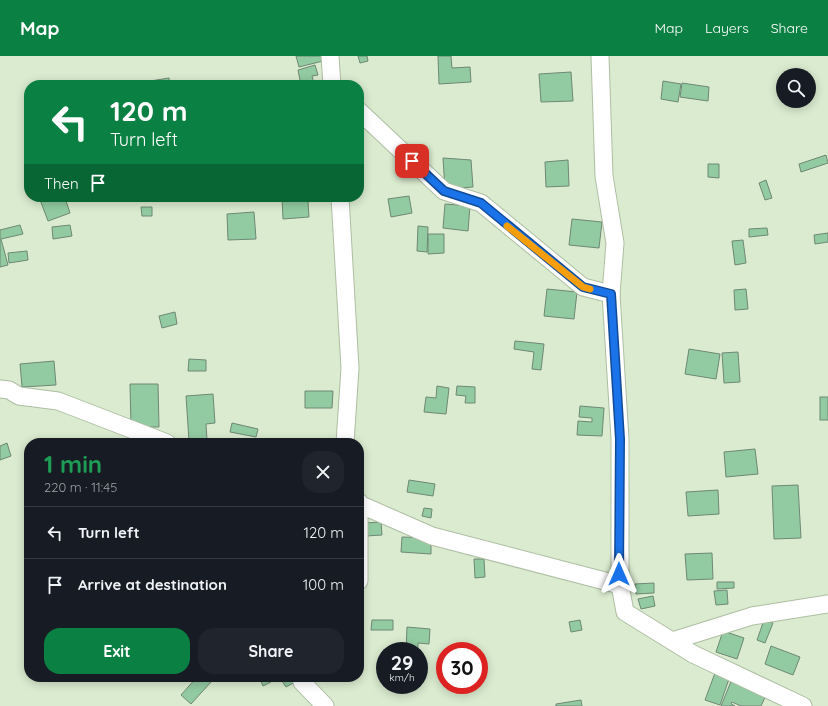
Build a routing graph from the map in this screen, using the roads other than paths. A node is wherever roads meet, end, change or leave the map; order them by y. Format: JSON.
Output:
{"nodes":[{"id":1,"x":330,"y":56,"type":"edge"},
{"id":2,"x":600,"y":56,"type":"edge"},
{"id":3,"x":332,"y":80,"type":"edge"},
{"id":4,"x":364,"y":116,"type":"edge"},
{"id":5,"x":340,"y":202,"type":"edge"},
{"id":6,"x":611,"y":294,"type":"junction"},
{"id":7,"x":0,"y":389,"type":"edge"},
{"id":8,"x":153,"y":438,"type":"edge"},
{"id":9,"x":345,"y":438,"type":"edge"},
{"id":10,"x":364,"y":505,"type":"edge"},
{"id":11,"x":620,"y":585,"type":"junction"},
{"id":12,"x":828,"y":604,"type":"edge"},
{"id":13,"x":672,"y":641,"type":"junction"},
{"id":14,"x":302,"y":682,"type":"edge"},
{"id":15,"x":325,"y":706,"type":"edge"},
{"id":16,"x":803,"y":706,"type":"edge"}],
"edges":[{"from":1,"to":3,"type":"street"},
{"from":2,"to":6,"type":"street"},
{"from":4,"to":6,"type":"street"},
{"from":5,"to":9,"type":"street"},
{"from":6,"to":11,"type":"street"},
{"from":7,"to":8,"type":"street"},
{"from":10,"to":11,"type":"street"},
{"from":11,"to":13,"type":"street"},
{"from":12,"to":13,"type":"street"},
{"from":13,"to":16,"type":"street"},
{"from":14,"to":15,"type":"street"}]}
